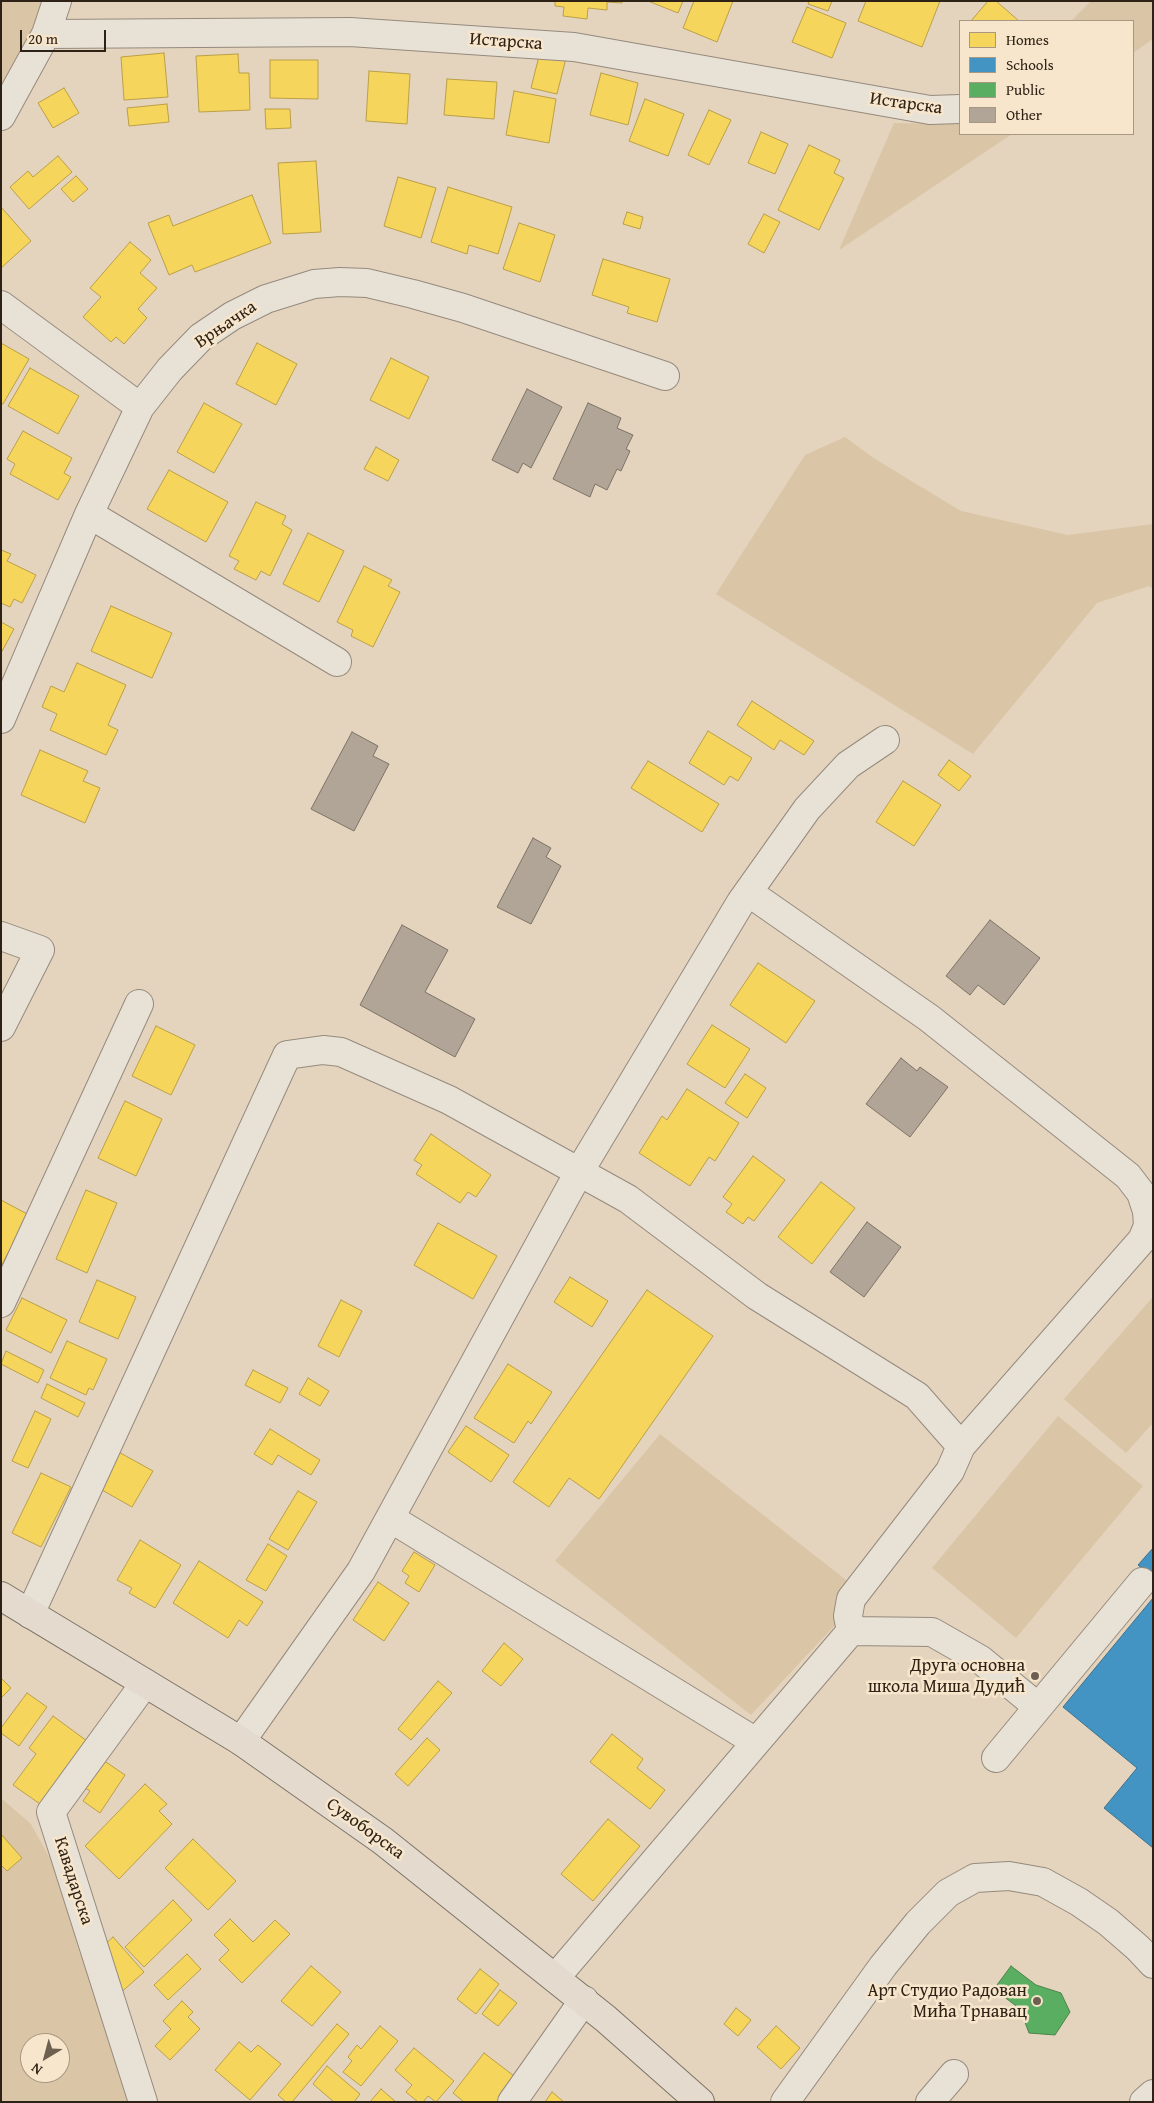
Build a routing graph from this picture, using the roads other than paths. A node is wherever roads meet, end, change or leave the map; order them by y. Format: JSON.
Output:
{"nodes":[{"id":1,"x":57,"y":1,"type":"edge"},
{"id":2,"x":46,"y":34,"type":"junction"},
{"id":3,"x":959,"y":110,"type":"edge"},
{"id":4,"x":1,"y":116,"type":"edge"},
{"id":5,"x":1,"y":305,"type":"edge"},
{"id":6,"x":664,"y":376,"type":"dead end"},
{"id":7,"x":140,"y":407,"type":"junction"},
{"id":8,"x":89,"y":514,"type":"junction"},
{"id":9,"x":337,"y":662,"type":"dead end"},
{"id":10,"x":1,"y":719,"type":"edge"},
{"id":11,"x":885,"y":740,"type":"dead end"},
{"id":12,"x":748,"y":892,"type":"junction"},
{"id":13,"x":1,"y":936,"type":"edge"},
{"id":14,"x":139,"y":1004,"type":"dead end"},
{"id":15,"x":1,"y":1027,"type":"edge"},
{"id":16,"x":579,"y":1172,"type":"junction"},
{"id":17,"x":1,"y":1303,"type":"edge"},
{"id":18,"x":961,"y":1446,"type":"junction"},
{"id":19,"x":390,"y":1518,"type":"junction"},
{"id":20,"x":1142,"y":1582,"type":"dead end"},
{"id":21,"x":1,"y":1596,"type":"edge"},
{"id":22,"x":30,"y":1614,"type":"junction"},
{"id":23,"x":850,"y":1631,"type":"junction"},
{"id":24,"x":145,"y":1683,"type":"junction"},
{"id":25,"x":1038,"y":1707,"type":"junction"},
{"id":26,"x":241,"y":1741,"type":"junction"},
{"id":27,"x":756,"y":1742,"type":"junction"},
{"id":28,"x":996,"y":1758,"type":"dead end"},
{"id":29,"x":1153,"y":1964,"type":"edge"},
{"id":30,"x":556,"y":1977,"type":"junction"},
{"id":31,"x":584,"y":2000,"type":"junction"},
{"id":32,"x":954,"y":2074,"type":"dead end"},
{"id":33,"x":1153,"y":2094,"type":"edge"},
{"id":34,"x":143,"y":2102,"type":"edge"},
{"id":35,"x":512,"y":2102,"type":"edge"},
{"id":36,"x":700,"y":2102,"type":"edge"},
{"id":37,"x":785,"y":2102,"type":"edge"},
{"id":38,"x":930,"y":2102,"type":"edge"},
{"id":39,"x":1144,"y":2102,"type":"edge"}],
"edges":[{"from":1,"to":2,"type":"street"},
{"from":2,"to":3,"type":"street","name":"Истарска"},
{"from":2,"to":4,"type":"street"},
{"from":5,"to":7,"type":"street"},
{"from":6,"to":7,"type":"street","name":"Врњачка"},
{"from":7,"to":8,"type":"street","name":"Врњачка"},
{"from":8,"to":9,"type":"street"},
{"from":8,"to":10,"type":"street","name":"Врњачка"},
{"from":11,"to":12,"type":"street"},
{"from":12,"to":16,"type":"street"},
{"from":12,"to":18,"type":"street"},
{"from":13,"to":15,"type":"street"},
{"from":14,"to":17,"type":"street"},
{"from":16,"to":18,"type":"street"},
{"from":16,"to":19,"type":"street"},
{"from":16,"to":22,"type":"street"},
{"from":18,"to":23,"type":"street"},
{"from":19,"to":26,"type":"street"},
{"from":19,"to":27,"type":"street"},
{"from":20,"to":25,"type":"street"},
{"from":21,"to":22,"type":"main road","name":"Сувоборска"},
{"from":22,"to":24,"type":"main road","name":"Сувоборска"},
{"from":23,"to":25,"type":"street"},
{"from":23,"to":27,"type":"street"},
{"from":24,"to":26,"type":"main road","name":"Сувоборска"},
{"from":24,"to":34,"type":"street","name":"Кавадарска"},
{"from":25,"to":28,"type":"street"},
{"from":26,"to":30,"type":"main road","name":"Сувоборска"},
{"from":27,"to":30,"type":"street"},
{"from":29,"to":37,"type":"street"},
{"from":30,"to":31,"type":"main road","name":"Сувоборска"},
{"from":31,"to":35,"type":"street"},
{"from":31,"to":36,"type":"main road","name":"Сувоборска"},
{"from":32,"to":38,"type":"street"},
{"from":33,"to":39,"type":"street"}]}
